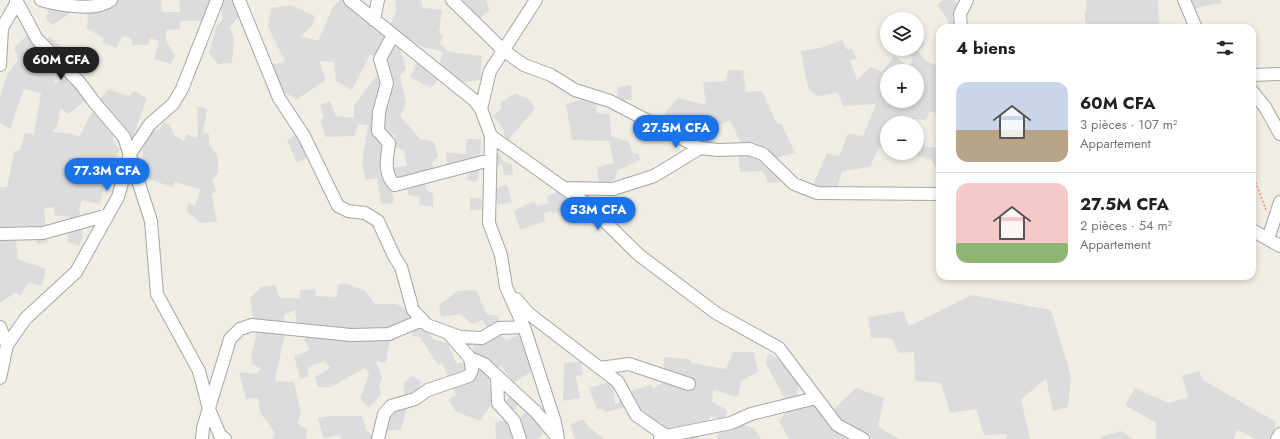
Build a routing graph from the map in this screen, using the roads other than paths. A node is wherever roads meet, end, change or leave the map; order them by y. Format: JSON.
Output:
{"nodes":[{"id":1,"x":41,"y":0,"type":"edge"},
{"id":2,"x":111,"y":0,"type":"edge"},
{"id":3,"x":217,"y":0,"type":"edge"},
{"id":4,"x":239,"y":0,"type":"edge"},
{"id":5,"x":350,"y":0,"type":"edge"},
{"id":6,"x":378,"y":0,"type":"edge"},
{"id":7,"x":452,"y":0,"type":"edge"},
{"id":8,"x":536,"y":0,"type":"edge"},
{"id":9,"x":967,"y":0,"type":"edge"},
{"id":10,"x":1184,"y":0,"type":"edge"},
{"id":11,"x":16,"y":1,"type":"edge"},
{"id":12,"x":374,"y":20,"type":"junction"},
{"id":13,"x":961,"y":24,"type":"edge"},
{"id":14,"x":1194,"y":24,"type":"edge"},
{"id":15,"x":392,"y":35,"type":"junction"},
{"id":16,"x":503,"y":50,"type":"junction"},
{"id":17,"x":0,"y":65,"type":"edge"},
{"id":18,"x":1280,"y":74,"type":"edge"},
{"id":19,"x":1256,"y":75,"type":"edge"},
{"id":20,"x":1256,"y":96,"type":"edge"},
{"id":21,"x":481,"y":109,"type":"junction"},
{"id":22,"x":1280,"y":134,"type":"edge"},
{"id":23,"x":491,"y":136,"type":"junction"},
{"id":24,"x":700,"y":148,"type":"junction"},
{"id":25,"x":130,"y":154,"type":"junction"},
{"id":26,"x":490,"y":160,"type":"junction"},
{"id":27,"x":564,"y":188,"type":"junction"},
{"id":28,"x":936,"y":194,"type":"edge"},
{"id":29,"x":1280,"y":202,"type":"edge"},
{"id":30,"x":108,"y":215,"type":"junction"},
{"id":31,"x":1256,"y":231,"type":"edge"},
{"id":32,"x":0,"y":234,"type":"edge"},
{"id":33,"x":1270,"y":234,"type":"junction"},
{"id":34,"x":1280,"y":246,"type":"edge"},
{"id":35,"x":506,"y":287,"type":"junction"},
{"id":36,"x":422,"y":320,"type":"junction"},
{"id":37,"x":524,"y":327,"type":"junction"},
{"id":38,"x":0,"y":328,"type":"edge"},
{"id":39,"x":448,"y":332,"type":"junction"},
{"id":40,"x":7,"y":345,"type":"junction"},
{"id":41,"x":470,"y":358,"type":"junction"},
{"id":42,"x":600,"y":368,"type":"junction"},
{"id":43,"x":497,"y":376,"type":"junction"},
{"id":44,"x":0,"y":378,"type":"edge"},
{"id":45,"x":689,"y":384,"type":"dead end"},
{"id":46,"x":816,"y":398,"type":"junction"},
{"id":47,"x":208,"y":409,"type":"junction"},
{"id":48,"x":1280,"y":434,"type":"edge"},
{"id":49,"x":662,"y":437,"type":"edge"},
{"id":50,"x":222,"y":438,"type":"edge"},
{"id":51,"x":202,"y":439,"type":"edge"},
{"id":52,"x":378,"y":439,"type":"edge"},
{"id":53,"x":520,"y":439,"type":"edge"},
{"id":54,"x":863,"y":439,"type":"edge"},
{"id":55,"x":1277,"y":439,"type":"edge"}],
"edges":[{"from":1,"to":2,"type":"street"},
{"from":3,"to":25,"type":"street"},
{"from":4,"to":36,"type":"street"},
{"from":5,"to":12,"type":"street"},
{"from":6,"to":12,"type":"street"},
{"from":7,"to":16,"type":"street"},
{"from":8,"to":16,"type":"street"},
{"from":9,"to":13,"type":"street"},
{"from":10,"to":14,"type":"street"},
{"from":11,"to":17,"type":"street"},
{"from":11,"to":25,"type":"street"},
{"from":12,"to":15,"type":"street"},
{"from":15,"to":21,"type":"street"},
{"from":15,"to":26,"type":"street"},
{"from":16,"to":21,"type":"street"},
{"from":16,"to":24,"type":"street"},
{"from":18,"to":19,"type":"street"},
{"from":20,"to":22,"type":"street"},
{"from":21,"to":23,"type":"street"},
{"from":23,"to":26,"type":"street"},
{"from":23,"to":27,"type":"street"},
{"from":24,"to":27,"type":"street"},
{"from":24,"to":28,"type":"street"},
{"from":25,"to":30,"type":"street"},
{"from":25,"to":47,"type":"street"},
{"from":26,"to":35,"type":"street"},
{"from":27,"to":46,"type":"street"},
{"from":29,"to":33,"type":"street"},
{"from":30,"to":32,"type":"street"},
{"from":30,"to":40,"type":"street"},
{"from":31,"to":33,"type":"street"},
{"from":33,"to":34,"type":"street"},
{"from":35,"to":37,"type":"street"},
{"from":35,"to":42,"type":"street"},
{"from":36,"to":39,"type":"street"},
{"from":36,"to":47,"type":"street"},
{"from":37,"to":39,"type":"street"},
{"from":37,"to":43,"type":"street"},
{"from":38,"to":40,"type":"street"},
{"from":39,"to":41,"type":"street"},
{"from":40,"to":44,"type":"street"},
{"from":41,"to":43,"type":"street"},
{"from":41,"to":52,"type":"street"},
{"from":42,"to":45,"type":"street"},
{"from":42,"to":49,"type":"street"},
{"from":43,"to":53,"type":"street"},
{"from":46,"to":49,"type":"street"},
{"from":46,"to":54,"type":"street"},
{"from":47,"to":50,"type":"street"},
{"from":47,"to":51,"type":"street"},
{"from":48,"to":55,"type":"street"}]}
